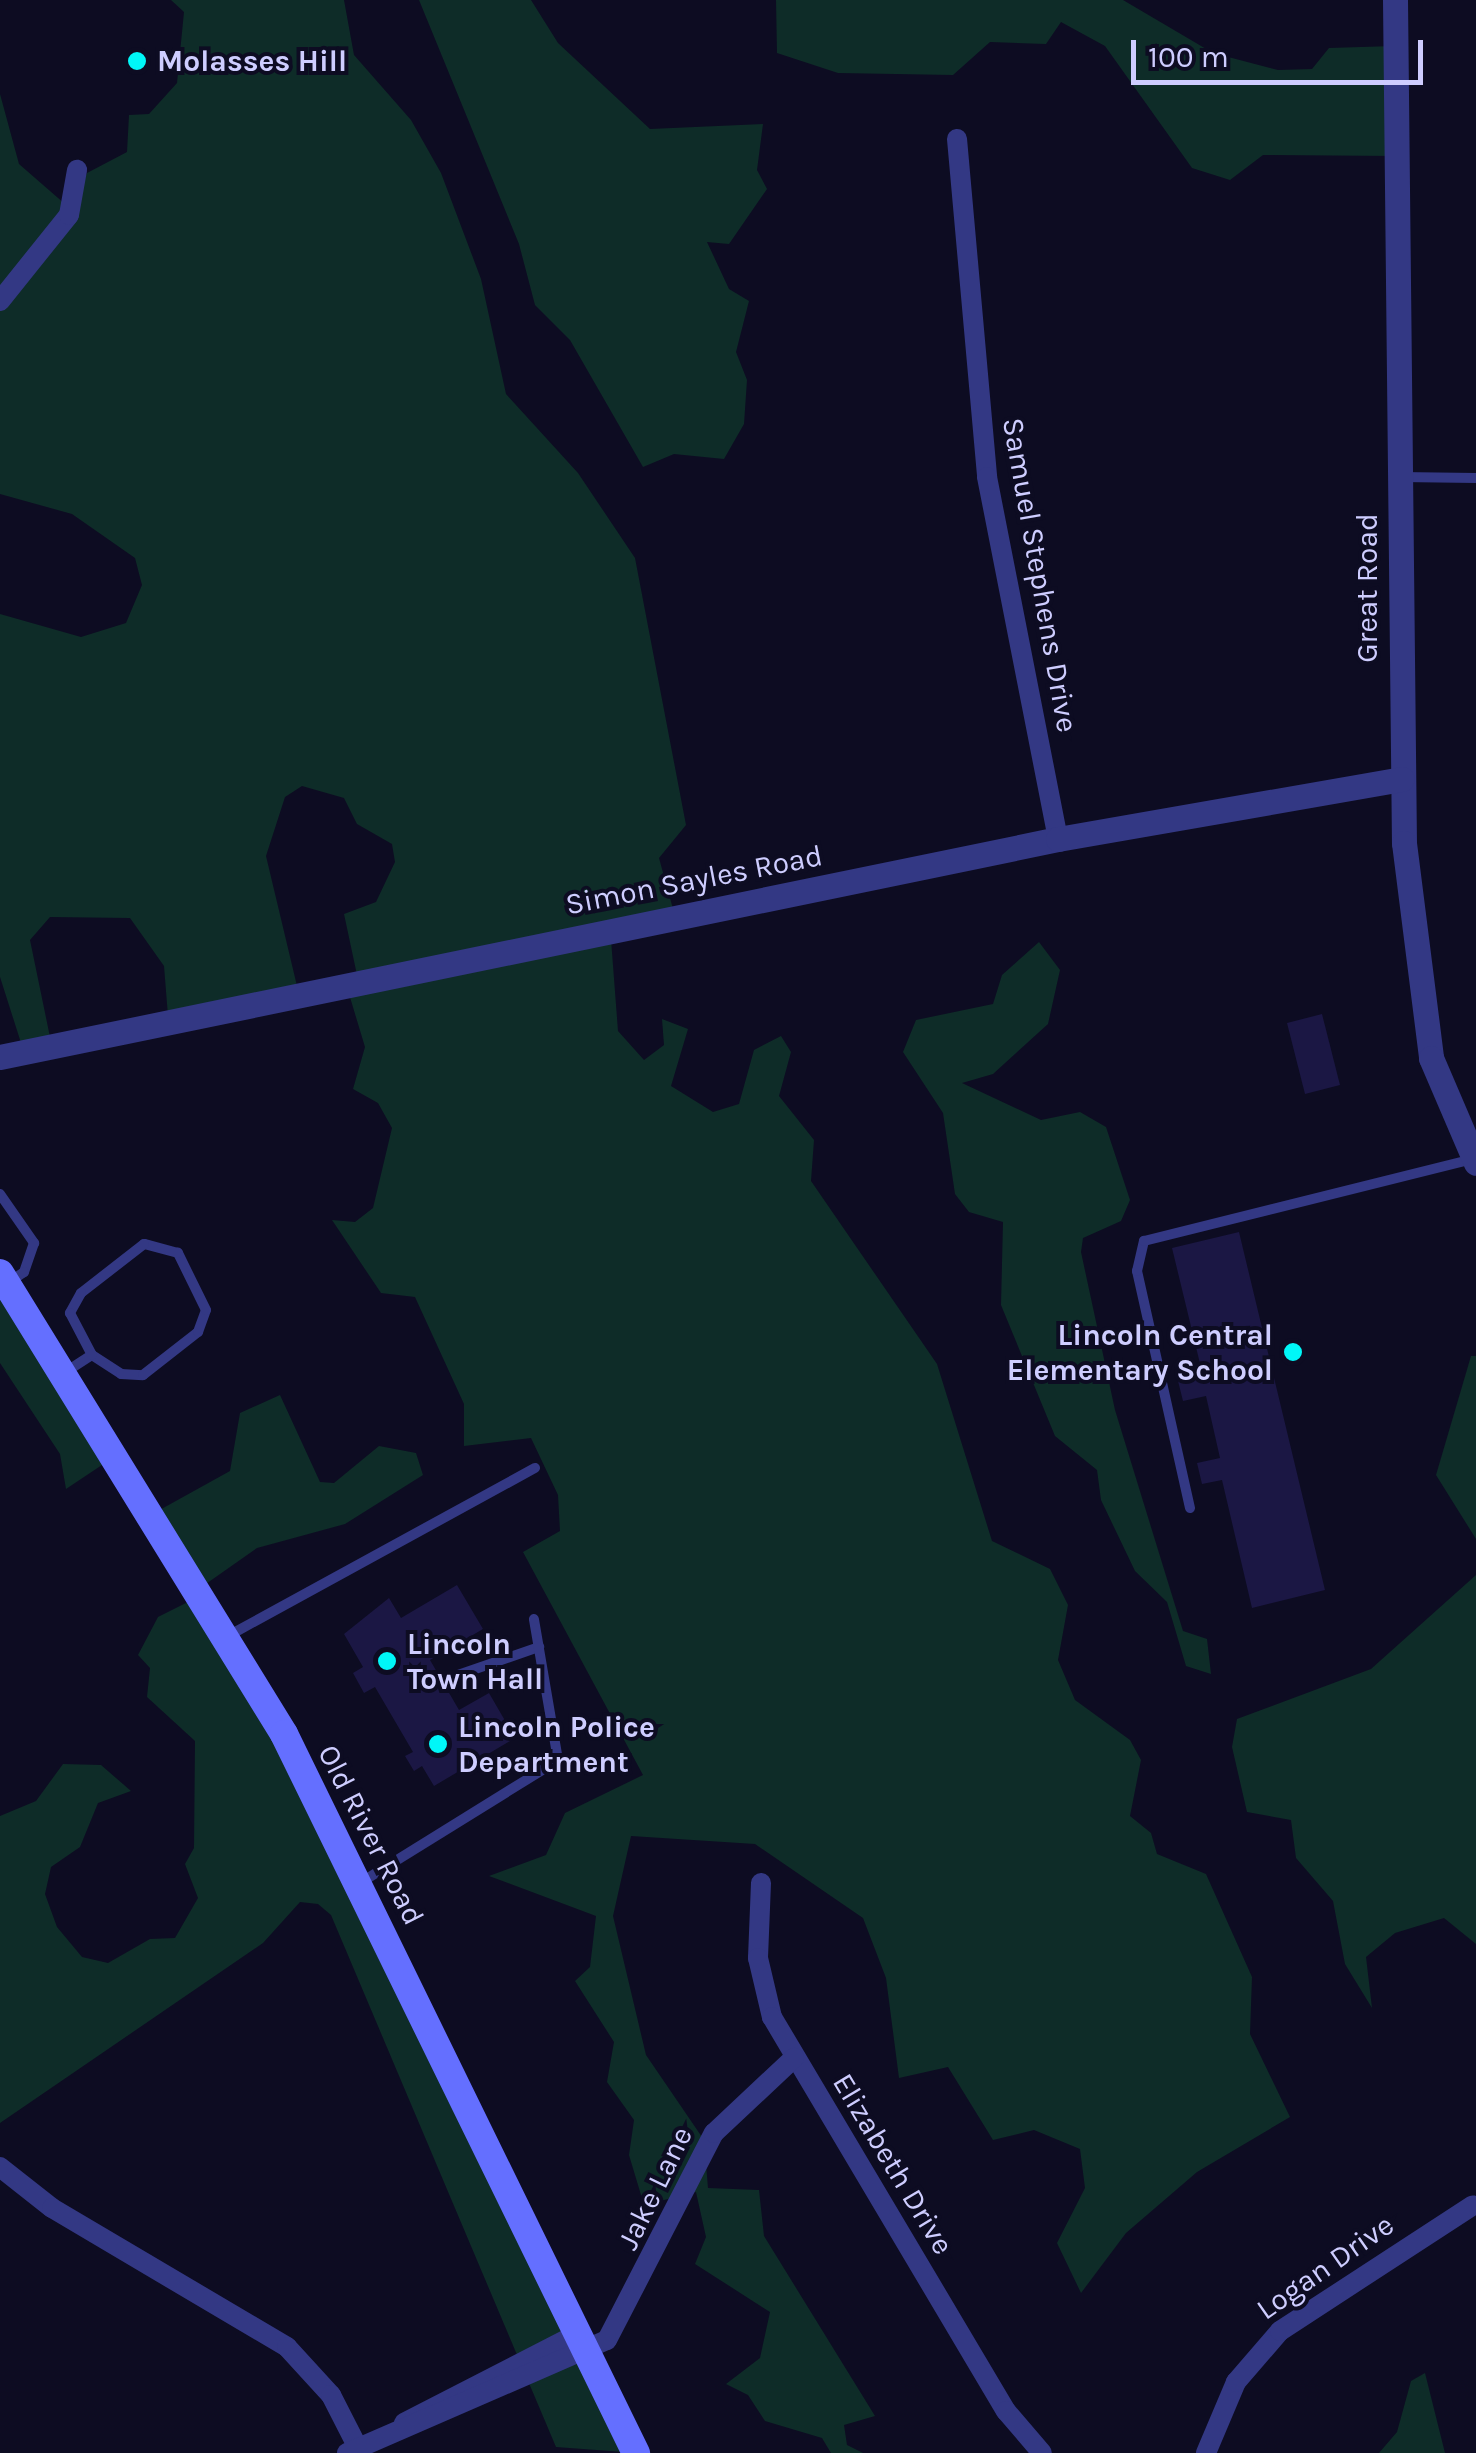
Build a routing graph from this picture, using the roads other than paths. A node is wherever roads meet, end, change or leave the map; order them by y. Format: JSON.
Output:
{"nodes":[{"id":1,"x":1394,"y":0,"type":"edge"},
{"id":2,"x":957,"y":139,"type":"dead end"},
{"id":3,"x":76,"y":170,"type":"dead end"},
{"id":4,"x":0,"y":300,"type":"edge"},
{"id":5,"x":1399,"y":477,"type":"junction"},
{"id":6,"x":1476,"y":478,"type":"edge"},
{"id":7,"x":1402,"y":779,"type":"junction"},
{"id":8,"x":1058,"y":840,"type":"junction"},
{"id":9,"x":0,"y":1057,"type":"edge"},
{"id":10,"x":1474,"y":1161,"type":"edge"},
{"id":11,"x":0,"y":1194,"type":"edge"},
{"id":12,"x":3,"y":1278,"type":"edge"},
{"id":13,"x":92,"y":1355,"type":"junction"},
{"id":14,"x":63,"y":1374,"type":"junction"},
{"id":15,"x":535,"y":1468,"type":"dead end"},
{"id":16,"x":1190,"y":1508,"type":"dead end"},
{"id":17,"x":534,"y":1619,"type":"dead end"},
{"id":18,"x":227,"y":1637,"type":"junction"},
{"id":19,"x":540,"y":1647,"type":"junction"},
{"id":20,"x":458,"y":1675,"type":"dead end"},
{"id":21,"x":761,"y":1883,"type":"dead end"},
{"id":22,"x":360,"y":1884,"type":"junction"},
{"id":23,"x":794,"y":2058,"type":"junction"},
{"id":24,"x":0,"y":2167,"type":"edge"},
{"id":25,"x":1473,"y":2205,"type":"dead end"},
{"id":26,"x":579,"y":2343,"type":"junction"},
{"id":27,"x":353,"y":2450,"type":"edge"},
{"id":28,"x":636,"y":2453,"type":"edge"},
{"id":29,"x":1042,"y":2453,"type":"edge"},
{"id":30,"x":1206,"y":2453,"type":"edge"}],
"edges":[{"from":1,"to":5,"type":"street","name":"Great Road"},
{"from":2,"to":8,"type":"street","name":"Samuel Stephens Drive"},
{"from":3,"to":4,"type":"street"},
{"from":5,"to":6,"type":"lane"},
{"from":5,"to":7,"type":"street","name":"Great Road"},
{"from":7,"to":8,"type":"street","name":"Simon Sayles Road"},
{"from":7,"to":10,"type":"street","name":"Great Road"},
{"from":8,"to":9,"type":"street","name":"Simon Sayles Road"},
{"from":10,"to":16,"type":"lane"},
{"from":11,"to":12,"type":"lane"},
{"from":12,"to":14,"type":"main road","name":"Old River Road"},
{"from":13,"to":13,"type":"lane"},
{"from":13,"to":14,"type":"lane"},
{"from":14,"to":18,"type":"main road","name":"Old River Road"},
{"from":15,"to":18,"type":"lane"},
{"from":17,"to":19,"type":"lane"},
{"from":18,"to":22,"type":"main road","name":"Old River Road"},
{"from":19,"to":20,"type":"lane"},
{"from":19,"to":22,"type":"lane"},
{"from":21,"to":23,"type":"street","name":"Elizabeth Drive"},
{"from":22,"to":26,"type":"main road","name":"Old River Road"},
{"from":23,"to":26,"type":"street","name":"Jake Lane"},
{"from":23,"to":29,"type":"street","name":"Elizabeth Drive"},
{"from":24,"to":27,"type":"street"},
{"from":25,"to":30,"type":"street","name":"Logan Drive"},
{"from":26,"to":27,"type":"street","name":"Jake Lane"},
{"from":26,"to":28,"type":"main road","name":"Old River Road"}]}
